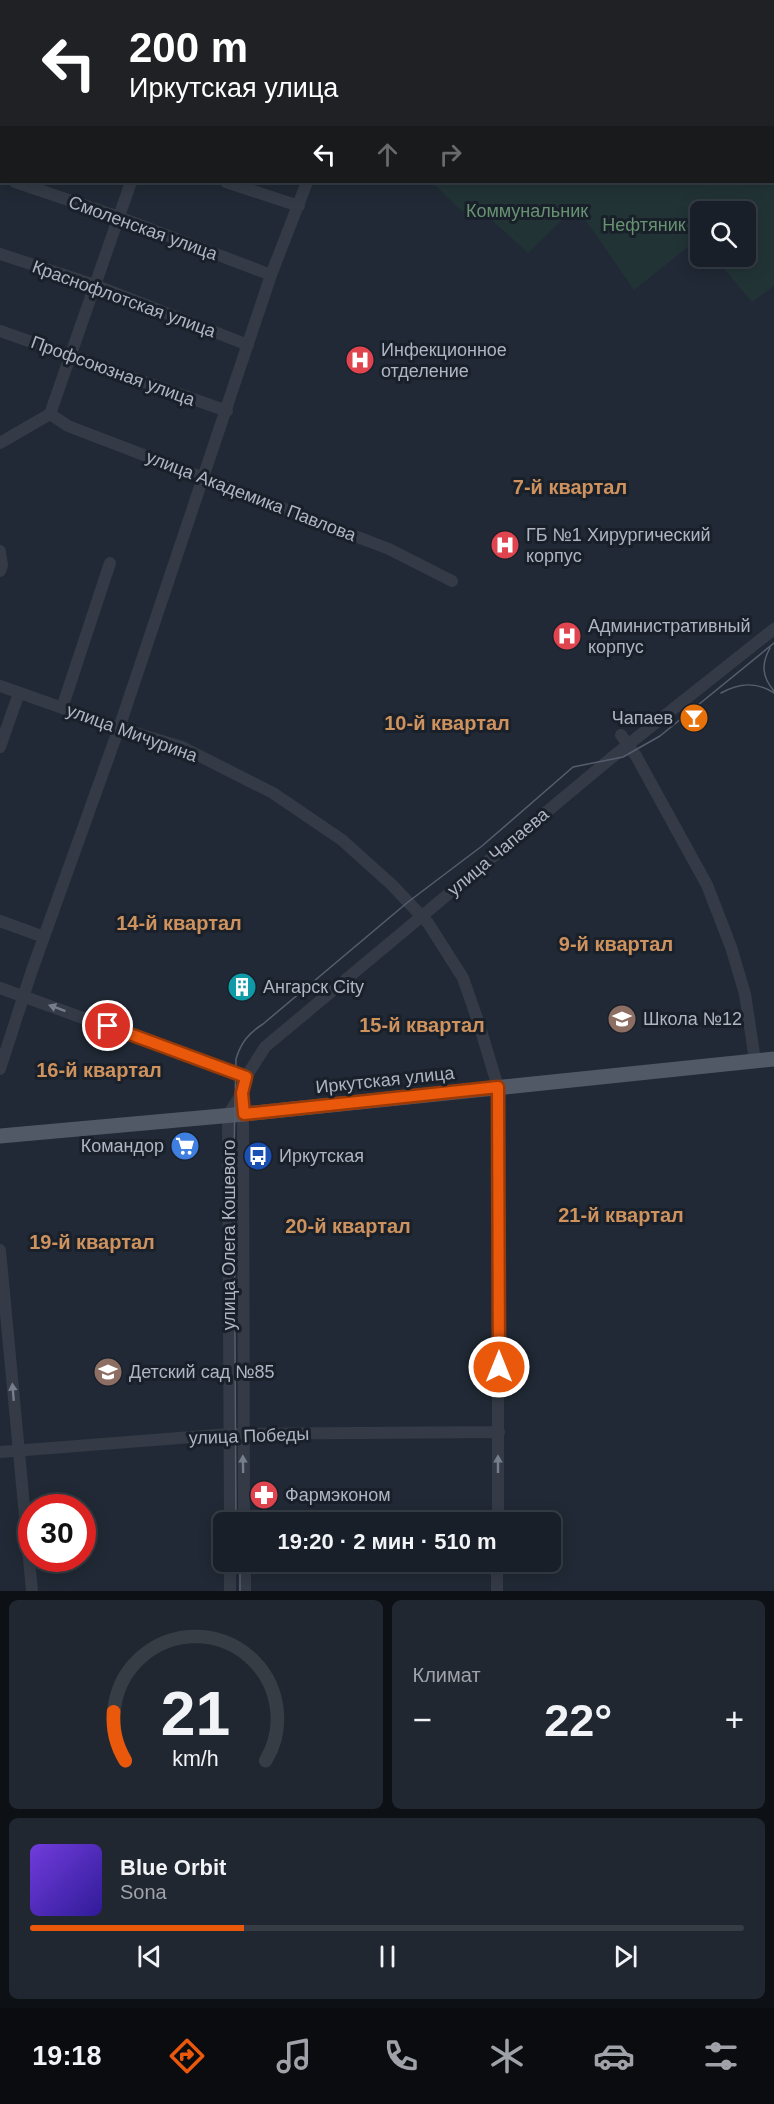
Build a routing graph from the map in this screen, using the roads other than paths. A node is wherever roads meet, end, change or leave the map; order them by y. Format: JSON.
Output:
{"nodes":[{"id":1,"x":18,"y":183,"type":"edge"},
{"id":2,"x":131,"y":183,"type":"edge"},
{"id":3,"x":229,"y":183,"type":"edge"},
{"id":4,"x":307,"y":183,"type":"edge"},
{"id":5,"x":299,"y":206,"type":"junction"},
{"id":6,"x":118,"y":217,"type":"junction"},
{"id":7,"x":0,"y":254,"type":"edge"},
{"id":8,"x":271,"y":275,"type":"junction"},
{"id":9,"x":95,"y":285,"type":"junction"},
{"id":10,"x":0,"y":331,"type":"edge"},
{"id":11,"x":248,"y":345,"type":"junction"},
{"id":12,"x":70,"y":356,"type":"junction"},
{"id":13,"x":227,"y":411,"type":"junction"},
{"id":14,"x":50,"y":414,"type":"junction"},
{"id":15,"x":0,"y":443,"type":"edge"},
{"id":16,"x":204,"y":478,"type":"junction"},
{"id":17,"x":0,"y":551,"type":"edge"},
{"id":18,"x":110,"y":563,"type":"dead end"},
{"id":19,"x":0,"y":571,"type":"edge"},
{"id":20,"x":452,"y":581,"type":"dead end"},
{"id":21,"x":774,"y":629,"type":"edge"},
{"id":22,"x":0,"y":686,"type":"edge"},
{"id":23,"x":19,"y":693,"type":"junction"},
{"id":24,"x":62,"y":708,"type":"junction"},
{"id":25,"x":119,"y":728,"type":"junction"},
{"id":26,"x":625,"y":740,"type":"junction"},
{"id":27,"x":0,"y":747,"type":"edge"},
{"id":28,"x":421,"y":916,"type":"junction"},
{"id":29,"x":0,"y":921,"type":"edge"},
{"id":30,"x":44,"y":937,"type":"junction"},
{"id":31,"x":0,"y":988,"type":"edge"},
{"id":32,"x":23,"y":996,"type":"junction"},
{"id":33,"x":774,"y":1059,"type":"edge"},
{"id":34,"x":755,"y":1060,"type":"junction"},
{"id":35,"x":0,"y":1069,"type":"edge"},
{"id":36,"x":246,"y":1077,"type":"junction"},
{"id":37,"x":498,"y":1087,"type":"junction"},
{"id":38,"x":242,"y":1093,"type":"joint"},
{"id":39,"x":236,"y":1115,"type":"junction"},
{"id":40,"x":0,"y":1136,"type":"edge"},
{"id":41,"x":0,"y":1250,"type":"edge"},
{"id":42,"x":499,"y":1432,"type":"junction"},
{"id":43,"x":230,"y":1434,"type":"junction"},
{"id":44,"x":243,"y":1434,"type":"junction"},
{"id":45,"x":19,"y":1450,"type":"junction"},
{"id":46,"x":0,"y":1452,"type":"edge"},
{"id":47,"x":230,"y":1512,"type":"edge"},
{"id":48,"x":244,"y":1512,"type":"edge"},
{"id":49,"x":498,"y":1512,"type":"edge"},
{"id":50,"x":230,"y":1572,"type":"edge"},
{"id":51,"x":245,"y":1572,"type":"edge"},
{"id":52,"x":497,"y":1572,"type":"edge"},
{"id":53,"x":32,"y":1591,"type":"edge"},
{"id":54,"x":230,"y":1591,"type":"edge"},
{"id":55,"x":245,"y":1591,"type":"edge"},
{"id":56,"x":497,"y":1591,"type":"edge"}],
"edges":[{"from":1,"to":6,"type":"street","name":"Смоленская улица"},
{"from":2,"to":6,"type":"street"},
{"from":3,"to":5,"type":"street"},
{"from":4,"to":5,"type":"street"},
{"from":5,"to":8,"type":"street"},
{"from":6,"to":8,"type":"street","name":"Смоленская улица"},
{"from":6,"to":9,"type":"street"},
{"from":7,"to":9,"type":"street","name":"Краснофлотская улица"},
{"from":8,"to":11,"type":"street"},
{"from":9,"to":11,"type":"street","name":"Краснофлотская улица"},
{"from":9,"to":12,"type":"street"},
{"from":10,"to":12,"type":"street","name":"Профсоюзная улица"},
{"from":11,"to":13,"type":"street"},
{"from":12,"to":13,"type":"street","name":"Профсоюзная улица"},
{"from":12,"to":14,"type":"street"},
{"from":13,"to":16,"type":"street"},
{"from":14,"to":15,"type":"street"},
{"from":14,"to":16,"type":"street","name":"улица Академика Павлова"},
{"from":16,"to":20,"type":"street","name":"улица Академика Павлова"},
{"from":16,"to":25,"type":"street"},
{"from":17,"to":19,"type":"street"},
{"from":18,"to":24,"type":"street"},
{"from":21,"to":26,"type":"street","name":"улица Чапаева"},
{"from":22,"to":23,"type":"street","name":"улица Мичурина"},
{"from":23,"to":24,"type":"street","name":"улица Мичурина"},
{"from":23,"to":27,"type":"street"},
{"from":24,"to":25,"type":"street","name":"улица Мичурина"},
{"from":25,"to":28,"type":"street","name":"улица Мичурина"},
{"from":25,"to":30,"type":"street"},
{"from":26,"to":28,"type":"street","name":"улица Чапаева"},
{"from":26,"to":34,"type":"street"},
{"from":28,"to":36,"type":"street","name":"улица Чапаева"},
{"from":28,"to":37,"type":"street","name":"улица Мичурина"},
{"from":29,"to":30,"type":"street"},
{"from":30,"to":32,"type":"street"},
{"from":31,"to":32,"type":"street"},
{"from":32,"to":35,"type":"street"},
{"from":36,"to":32,"type":"street","one_way":true},
{"from":33,"to":34,"type":"main road","name":"Иркутская улица"},
{"from":34,"to":37,"type":"main road","name":"Иркутская улица"},
{"from":36,"to":38,"type":"street","name":"улица Чапаева"},
{"from":37,"to":39,"type":"main road","name":"Иркутская улица"},
{"from":37,"to":42,"type":"street","name":"улица Мичурина"},
{"from":38,"to":39,"type":"street","name":"улица Олега Кошевого"},
{"from":39,"to":40,"type":"main road","name":"Иркутская улица"},
{"from":39,"to":43,"type":"street","name":"улица Олега Кошевого"},
{"from":39,"to":44,"type":"street","name":"улица Олега Кошевого"},
{"from":45,"to":41,"type":"street","one_way":true},
{"from":42,"to":44,"type":"street","name":"улица Победы"},
{"from":49,"to":42,"type":"street","name":"улица Мичурина","one_way":true},
{"from":43,"to":44,"type":"street","name":"улица Победы"},
{"from":43,"to":45,"type":"street","name":"улица Победы"},
{"from":43,"to":47,"type":"street","name":"улица Олега Кошевого"},
{"from":48,"to":44,"type":"street","name":"улица Олега Кошевого","one_way":true},
{"from":45,"to":46,"type":"street","name":"улица Победы"},
{"from":45,"to":53,"type":"street"},
{"from":50,"to":54,"type":"street"},
{"from":51,"to":55,"type":"street"},
{"from":52,"to":56,"type":"street"}]}
